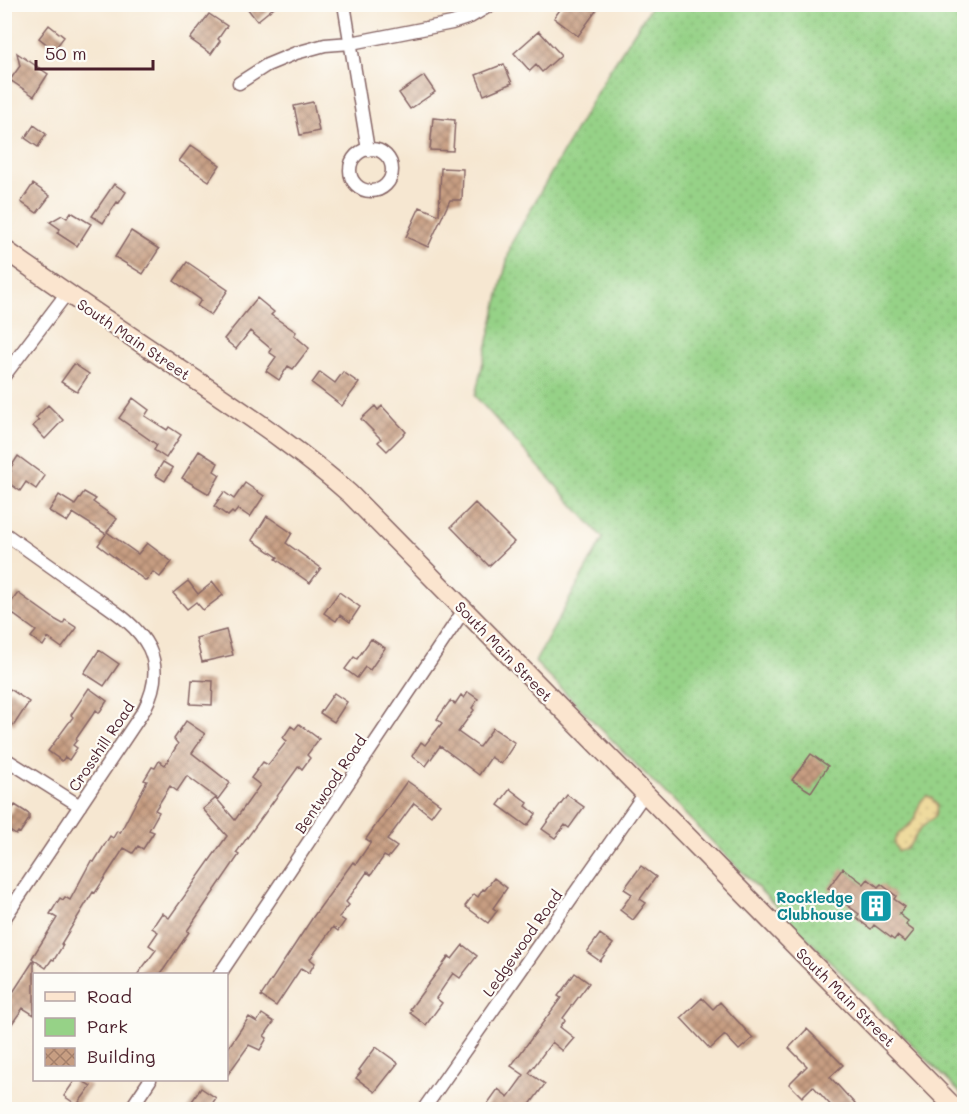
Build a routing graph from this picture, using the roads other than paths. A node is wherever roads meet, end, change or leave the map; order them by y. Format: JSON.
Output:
{"nodes":[{"id":1,"x":344,"y":4,"type":"edge"},
{"id":2,"x":492,"y":4,"type":"edge"},
{"id":3,"x":351,"y":43,"type":"junction"},
{"id":4,"x":239,"y":83,"type":"dead end"},
{"id":5,"x":368,"y":150,"type":"dead end"},
{"id":6,"x":4,"y":249,"type":"edge"},
{"id":7,"x":67,"y":293,"type":"junction"},
{"id":8,"x":4,"y":376,"type":"edge"},
{"id":9,"x":4,"y":533,"type":"edge"},
{"id":10,"x":464,"y":610,"type":"junction"},
{"id":11,"x":4,"y":758,"type":"edge"},
{"id":12,"x":645,"y":793,"type":"junction"},
{"id":13,"x":80,"y":806,"type":"junction"},
{"id":14,"x":4,"y":919,"type":"edge"},
{"id":15,"x":221,"y":973,"type":"edge"},
{"id":16,"x":149,"y":1081,"type":"edge"},
{"id":17,"x":130,"y":1110,"type":"edge"},
{"id":18,"x":423,"y":1110,"type":"edge"},
{"id":19,"x":957,"y":1110,"type":"edge"}],
"edges":[{"from":1,"to":3,"type":"street"},
{"from":2,"to":3,"type":"street"},
{"from":3,"to":4,"type":"street"},
{"from":3,"to":5,"type":"street"},
{"from":6,"to":7,"type":"main road","name":"South Main Street"},
{"from":7,"to":8,"type":"street"},
{"from":7,"to":10,"type":"main road","name":"South Main Street"},
{"from":9,"to":13,"type":"street","name":"Crosshill Road"},
{"from":10,"to":12,"type":"main road","name":"South Main Street"},
{"from":10,"to":15,"type":"street","name":"Bentwood Road"},
{"from":11,"to":13,"type":"street"},
{"from":12,"to":18,"type":"street","name":"Ledgewood Road"},
{"from":12,"to":19,"type":"main road","name":"South Main Street"},
{"from":13,"to":14,"type":"street","name":"Crosshill Road"},
{"from":16,"to":17,"type":"street"}]}
